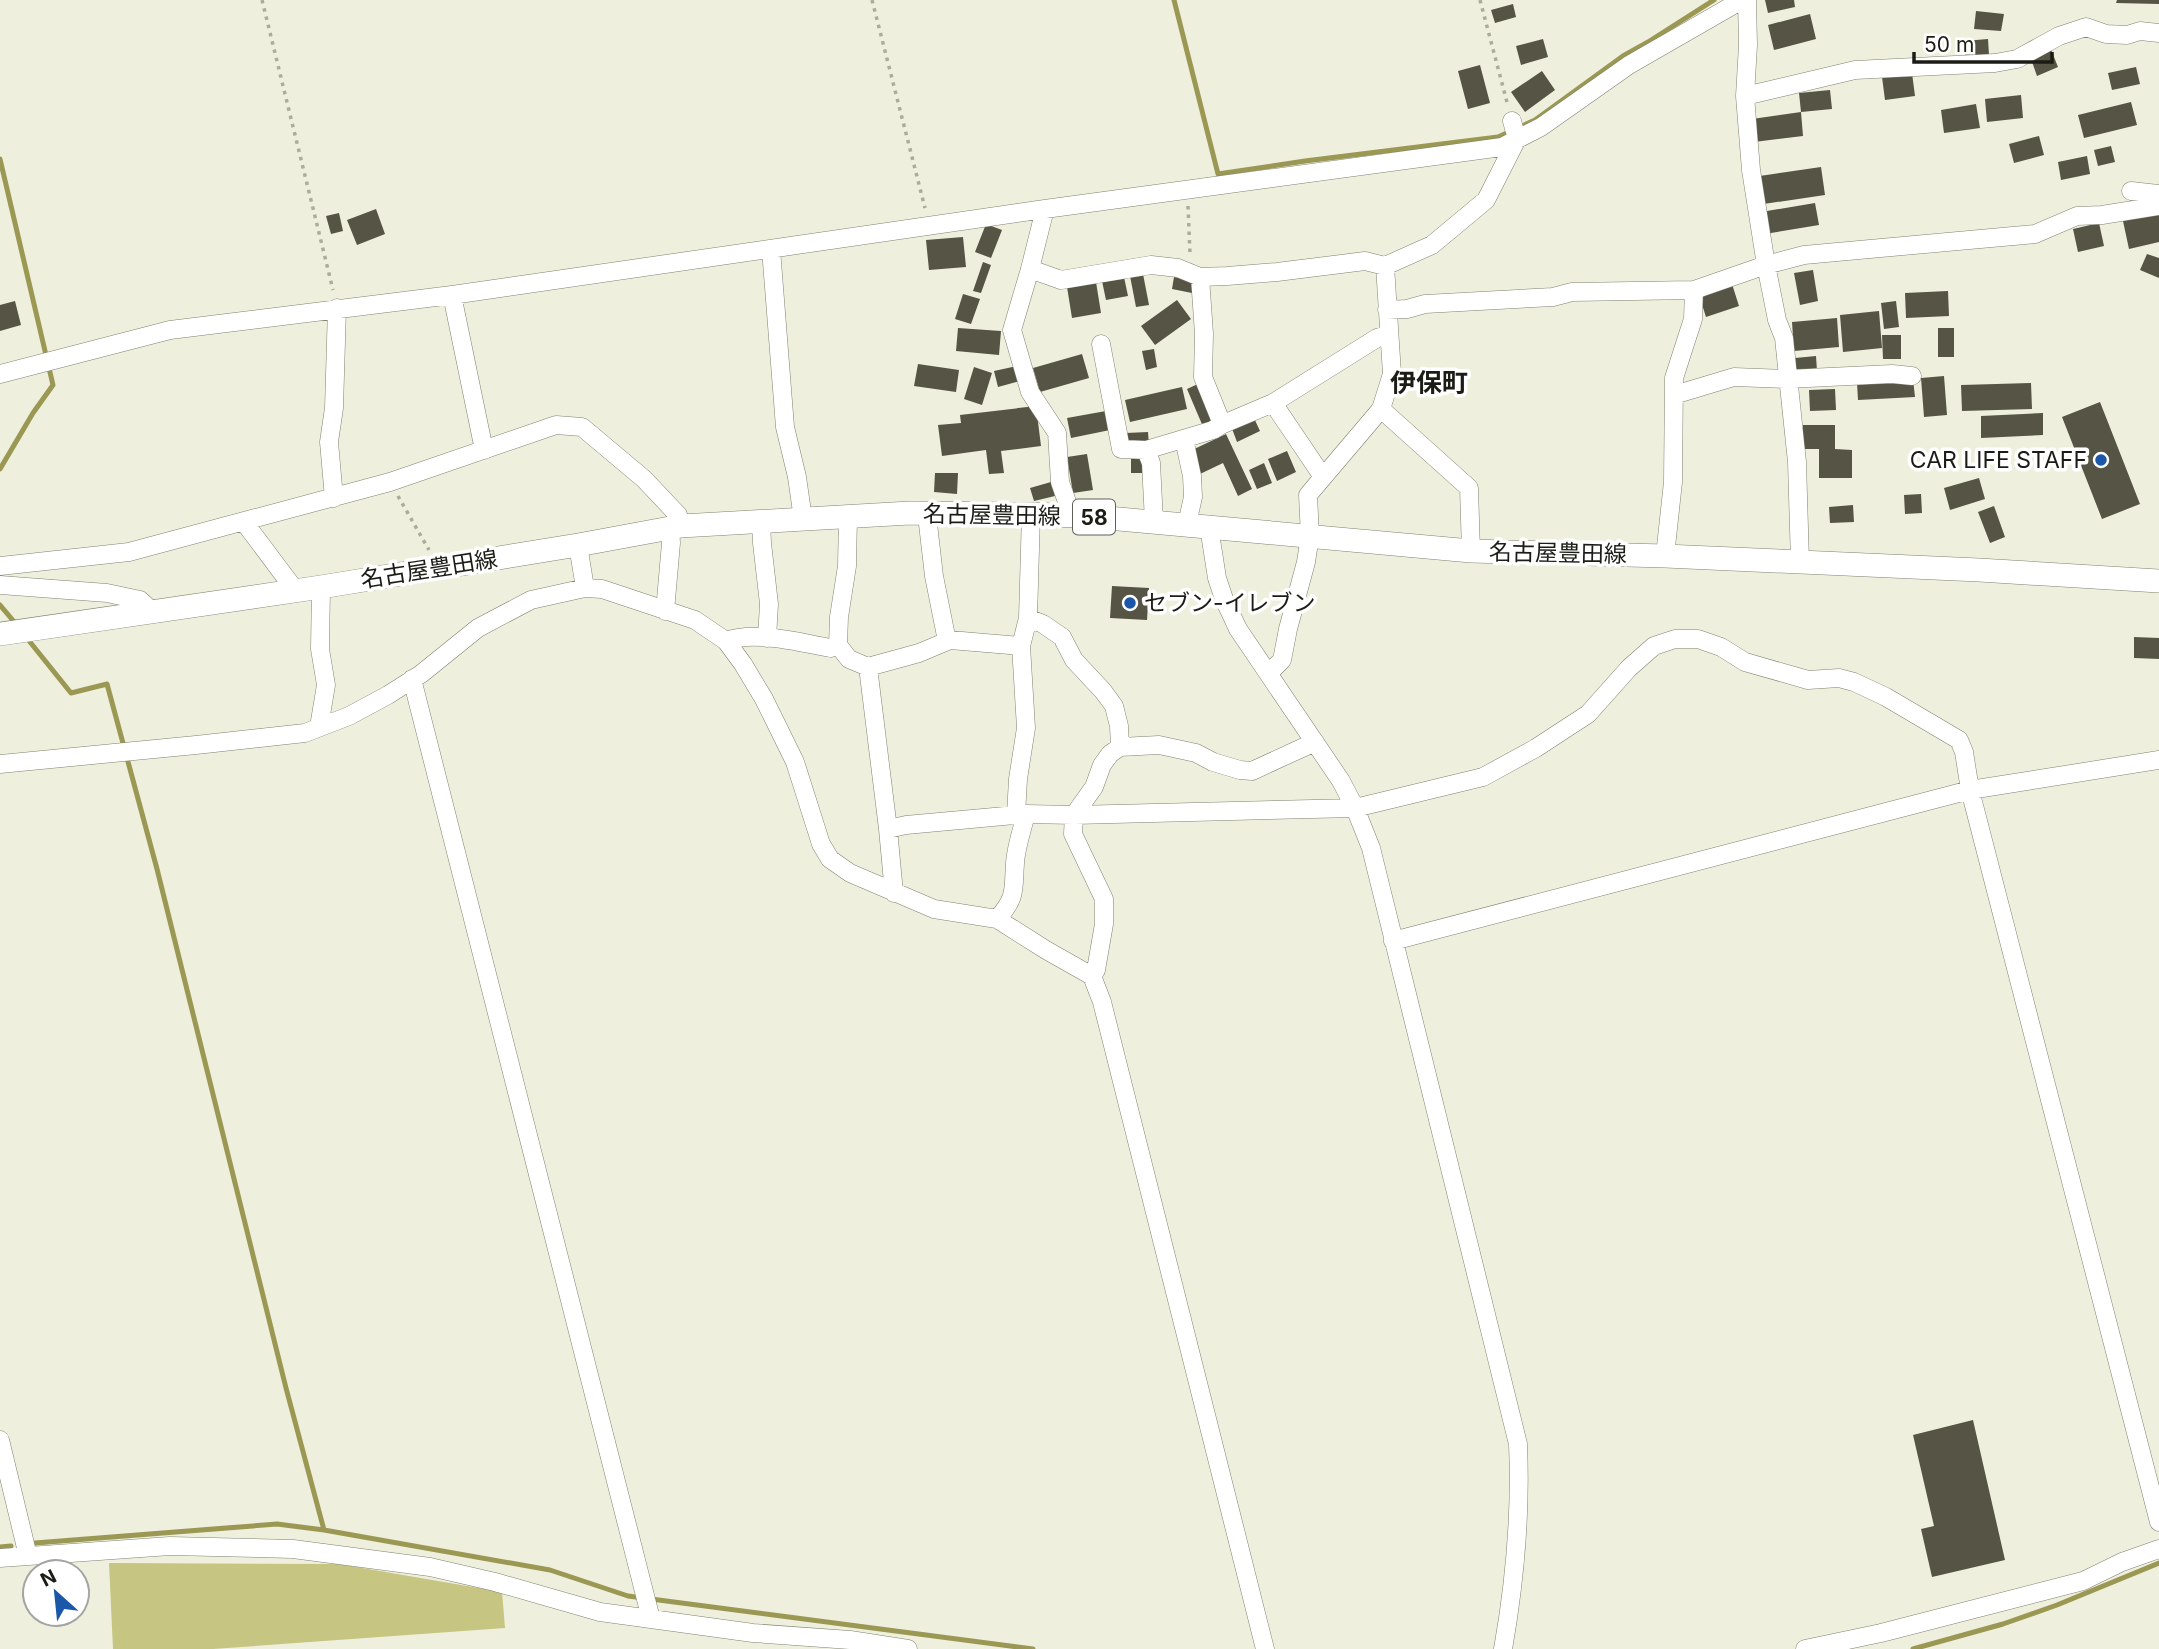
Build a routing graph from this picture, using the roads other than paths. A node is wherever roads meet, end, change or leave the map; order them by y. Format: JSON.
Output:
{"nodes":[{"id":1,"x":1744,"y":0,"type":"edge"},
{"id":2,"x":2159,"y":33,"type":"edge"},
{"id":3,"x":1745,"y":96,"type":"junction"},
{"id":4,"x":1515,"y":131,"type":"junction"},
{"id":5,"x":2131,"y":191,"type":"dead end"},
{"id":6,"x":2159,"y":194,"type":"edge"},
{"id":7,"x":2159,"y":206,"type":"edge"},
{"id":8,"x":1045,"y":209,"type":"junction"},
{"id":9,"x":771,"y":249,"type":"junction"},
{"id":10,"x":1766,"y":265,"type":"junction"},
{"id":11,"x":1385,"y":266,"type":"junction"},
{"id":12,"x":1030,"y":269,"type":"junction"},
{"id":13,"x":1193,"y":274,"type":"junction"},
{"id":14,"x":1694,"y":290,"type":"junction"},
{"id":15,"x":452,"y":295,"type":"junction"},
{"id":16,"x":337,"y":308,"type":"junction"},
{"id":17,"x":1388,"y":310,"type":"junction"},
{"id":18,"x":1389,"y":334,"type":"junction"},
{"id":19,"x":1101,"y":344,"type":"dead end"},
{"id":20,"x":0,"y":374,"type":"edge"},
{"id":21,"x":1912,"y":376,"type":"dead end"},
{"id":22,"x":1787,"y":379,"type":"junction"},
{"id":23,"x":1674,"y":396,"type":"junction"},
{"id":24,"x":1273,"y":403,"type":"junction"},
{"id":25,"x":1381,"y":409,"type":"junction"},
{"id":26,"x":1222,"y":424,"type":"junction"},
{"id":27,"x":1184,"y":439,"type":"junction"},
{"id":28,"x":484,"y":450,"type":"junction"},
{"id":29,"x":1146,"y":450,"type":"junction"},
{"id":30,"x":1323,"y":477,"type":"junction"},
{"id":31,"x":334,"y":498,"type":"junction"},
{"id":32,"x":929,"y":513,"type":"junction"},
{"id":33,"x":1031,"y":514,"type":"junction"},
{"id":34,"x":848,"y":516,"type":"junction"},
{"id":35,"x":1072,"y":516,"type":"junction"},
{"id":36,"x":803,"y":519,"type":"junction"},
{"id":37,"x":761,"y":521,"type":"junction"},
{"id":38,"x":1154,"y":521,"type":"junction"},
{"id":39,"x":244,"y":522,"type":"junction"},
{"id":40,"x":1198,"y":525,"type":"junction"},
{"id":41,"x":676,"y":527,"type":"junction"},
{"id":42,"x":1310,"y":536,"type":"junction"},
{"id":43,"x":578,"y":545,"type":"junction"},
{"id":44,"x":1471,"y":551,"type":"junction"},
{"id":45,"x":1665,"y":556,"type":"junction"},
{"id":46,"x":1800,"y":562,"type":"junction"},
{"id":47,"x":0,"y":566,"type":"edge"},
{"id":48,"x":2159,"y":581,"type":"edge"},
{"id":49,"x":0,"y":585,"type":"edge"},
{"id":50,"x":321,"y":587,"type":"junction"},
{"id":51,"x":585,"y":588,"type":"junction"},
{"id":52,"x":295,"y":590,"type":"junction"},
{"id":53,"x":665,"y":611,"type":"junction"},
{"id":54,"x":153,"y":612,"type":"junction"},
{"id":55,"x":1028,"y":618,"type":"junction"},
{"id":56,"x":4,"y":634,"type":"edge"},
{"id":57,"x":767,"y":638,"type":"junction"},
{"id":58,"x":726,"y":641,"type":"junction"},
{"id":59,"x":947,"y":641,"type":"junction"},
{"id":60,"x":838,"y":645,"type":"junction"},
{"id":61,"x":1021,"y":646,"type":"junction"},
{"id":62,"x":868,"y":667,"type":"junction"},
{"id":63,"x":1269,"y":673,"type":"junction"},
{"id":64,"x":412,"y":679,"type":"junction"},
{"id":65,"x":319,"y":727,"type":"junction"},
{"id":66,"x":1315,"y":742,"type":"junction"},
{"id":67,"x":1120,"y":747,"type":"junction"},
{"id":68,"x":2159,"y":760,"type":"edge"},
{"id":69,"x":0,"y":764,"type":"edge"},
{"id":70,"x":1970,"y":790,"type":"junction"},
{"id":71,"x":1354,"y":808,"type":"junction"},
{"id":72,"x":1021,"y":815,"type":"junction"},
{"id":73,"x":1073,"y":815,"type":"junction"},
{"id":74,"x":888,"y":830,"type":"junction"},
{"id":75,"x":894,"y":893,"type":"junction"},
{"id":76,"x":997,"y":919,"type":"junction"},
{"id":77,"x":1393,"y":941,"type":"junction"},
{"id":78,"x":1091,"y":976,"type":"junction"},
{"id":79,"x":0,"y":1440,"type":"edge"},
{"id":80,"x":2159,"y":1522,"type":"edge"},
{"id":81,"x":2159,"y":1549,"type":"edge"},
{"id":82,"x":28,"y":1556,"type":"junction"},
{"id":83,"x":0,"y":1558,"type":"edge"},
{"id":84,"x":649,"y":1615,"type":"junction"},
{"id":85,"x":908,"y":1649,"type":"edge"},
{"id":86,"x":1265,"y":1649,"type":"edge"},
{"id":87,"x":1503,"y":1649,"type":"edge"},
{"id":88,"x":1805,"y":1649,"type":"edge"}],
"edges":[{"from":1,"to":3,"type":"street"},
{"from":1,"to":4,"type":"street"},
{"from":2,"to":3,"type":"street"},
{"from":3,"to":10,"type":"street"},
{"from":4,"to":8,"type":"street"},
{"from":4,"to":11,"type":"street"},
{"from":5,"to":6,"type":"street"},
{"from":7,"to":10,"type":"street"},
{"from":8,"to":9,"type":"street"},
{"from":8,"to":12,"type":"street"},
{"from":9,"to":15,"type":"street"},
{"from":9,"to":36,"type":"street"},
{"from":10,"to":14,"type":"street"},
{"from":10,"to":22,"type":"street"},
{"from":11,"to":13,"type":"street"},
{"from":11,"to":17,"type":"street"},
{"from":12,"to":13,"type":"street"},
{"from":12,"to":35,"type":"street"},
{"from":13,"to":26,"type":"street"},
{"from":14,"to":17,"type":"street"},
{"from":14,"to":23,"type":"street"},
{"from":15,"to":16,"type":"street"},
{"from":15,"to":28,"type":"street"},
{"from":16,"to":20,"type":"street"},
{"from":16,"to":31,"type":"street"},
{"from":17,"to":18,"type":"street"},
{"from":18,"to":24,"type":"street"},
{"from":18,"to":25,"type":"street"},
{"from":19,"to":29,"type":"street"},
{"from":21,"to":22,"type":"street"},
{"from":22,"to":23,"type":"street"},
{"from":22,"to":46,"type":"street"},
{"from":23,"to":45,"type":"street"},
{"from":24,"to":26,"type":"street"},
{"from":24,"to":30,"type":"street"},
{"from":25,"to":30,"type":"street"},
{"from":25,"to":44,"type":"street"},
{"from":26,"to":27,"type":"street"},
{"from":27,"to":29,"type":"street"},
{"from":27,"to":40,"type":"street"},
{"from":28,"to":31,"type":"street"},
{"from":28,"to":41,"type":"street"},
{"from":29,"to":38,"type":"street"},
{"from":30,"to":42,"type":"street"},
{"from":31,"to":39,"type":"street"},
{"from":32,"to":33,"type":"main road","name":"名古屋豊田線","number":"58"},
{"from":32,"to":34,"type":"main road","name":"名古屋豊田線","number":"58"},
{"from":32,"to":59,"type":"street"},
{"from":33,"to":35,"type":"main road","name":"名古屋豊田線","number":"58"},
{"from":33,"to":55,"type":"street"},
{"from":34,"to":36,"type":"main road","name":"名古屋豊田線","number":"58"},
{"from":34,"to":60,"type":"street"},
{"from":35,"to":38,"type":"main road","name":"名古屋豊田線","number":"58"},
{"from":36,"to":37,"type":"main road","name":"名古屋豊田線","number":"58"},
{"from":37,"to":41,"type":"main road","name":"名古屋豊田線","number":"58"},
{"from":37,"to":57,"type":"street"},
{"from":38,"to":40,"type":"main road","name":"名古屋豊田線","number":"58"},
{"from":39,"to":47,"type":"street"},
{"from":39,"to":52,"type":"street"},
{"from":40,"to":42,"type":"main road","name":"名古屋豊田線","number":"58"},
{"from":40,"to":63,"type":"street"},
{"from":41,"to":43,"type":"main road","name":"名古屋豊田線","number":"58"},
{"from":41,"to":53,"type":"street"},
{"from":42,"to":44,"type":"main road","name":"名古屋豊田線","number":"58"},
{"from":42,"to":63,"type":"street"},
{"from":43,"to":50,"type":"main road","name":"名古屋豊田線","number":"58"},
{"from":43,"to":51,"type":"street"},
{"from":44,"to":45,"type":"main road","name":"名古屋豊田線","number":"58"},
{"from":45,"to":46,"type":"main road","name":"名古屋豊田線","number":"58"},
{"from":46,"to":48,"type":"main road","name":"名古屋豊田線","number":"58"},
{"from":49,"to":54,"type":"street"},
{"from":50,"to":52,"type":"main road","name":"名古屋豊田線","number":"58"},
{"from":50,"to":65,"type":"street"},
{"from":51,"to":53,"type":"street"},
{"from":51,"to":64,"type":"street"},
{"from":52,"to":54,"type":"main road","name":"名古屋豊田線","number":"58"},
{"from":53,"to":58,"type":"street"},
{"from":54,"to":56,"type":"main road","name":"名古屋豊田線","number":"58"},
{"from":55,"to":61,"type":"street"},
{"from":55,"to":67,"type":"street"},
{"from":57,"to":58,"type":"street"},
{"from":57,"to":60,"type":"street"},
{"from":58,"to":75,"type":"street"},
{"from":59,"to":61,"type":"street"},
{"from":59,"to":62,"type":"street"},
{"from":60,"to":62,"type":"street"},
{"from":61,"to":72,"type":"street"},
{"from":62,"to":74,"type":"street"},
{"from":63,"to":66,"type":"street"},
{"from":64,"to":65,"type":"street"},
{"from":64,"to":84,"type":"street"},
{"from":65,"to":69,"type":"street"},
{"from":66,"to":67,"type":"street"},
{"from":66,"to":71,"type":"street"},
{"from":67,"to":73,"type":"street"},
{"from":68,"to":70,"type":"street"},
{"from":70,"to":71,"type":"street"},
{"from":70,"to":77,"type":"street"},
{"from":70,"to":80,"type":"street"},
{"from":71,"to":73,"type":"street"},
{"from":71,"to":77,"type":"street"},
{"from":72,"to":73,"type":"street"},
{"from":72,"to":74,"type":"street"},
{"from":72,"to":76,"type":"street"},
{"from":73,"to":78,"type":"street"},
{"from":74,"to":75,"type":"street"},
{"from":75,"to":76,"type":"street"},
{"from":76,"to":78,"type":"street"},
{"from":77,"to":87,"type":"street"},
{"from":78,"to":86,"type":"street"},
{"from":79,"to":82,"type":"street"},
{"from":81,"to":88,"type":"street"},
{"from":82,"to":83,"type":"street"},
{"from":82,"to":84,"type":"street"},
{"from":84,"to":85,"type":"street"}]}
